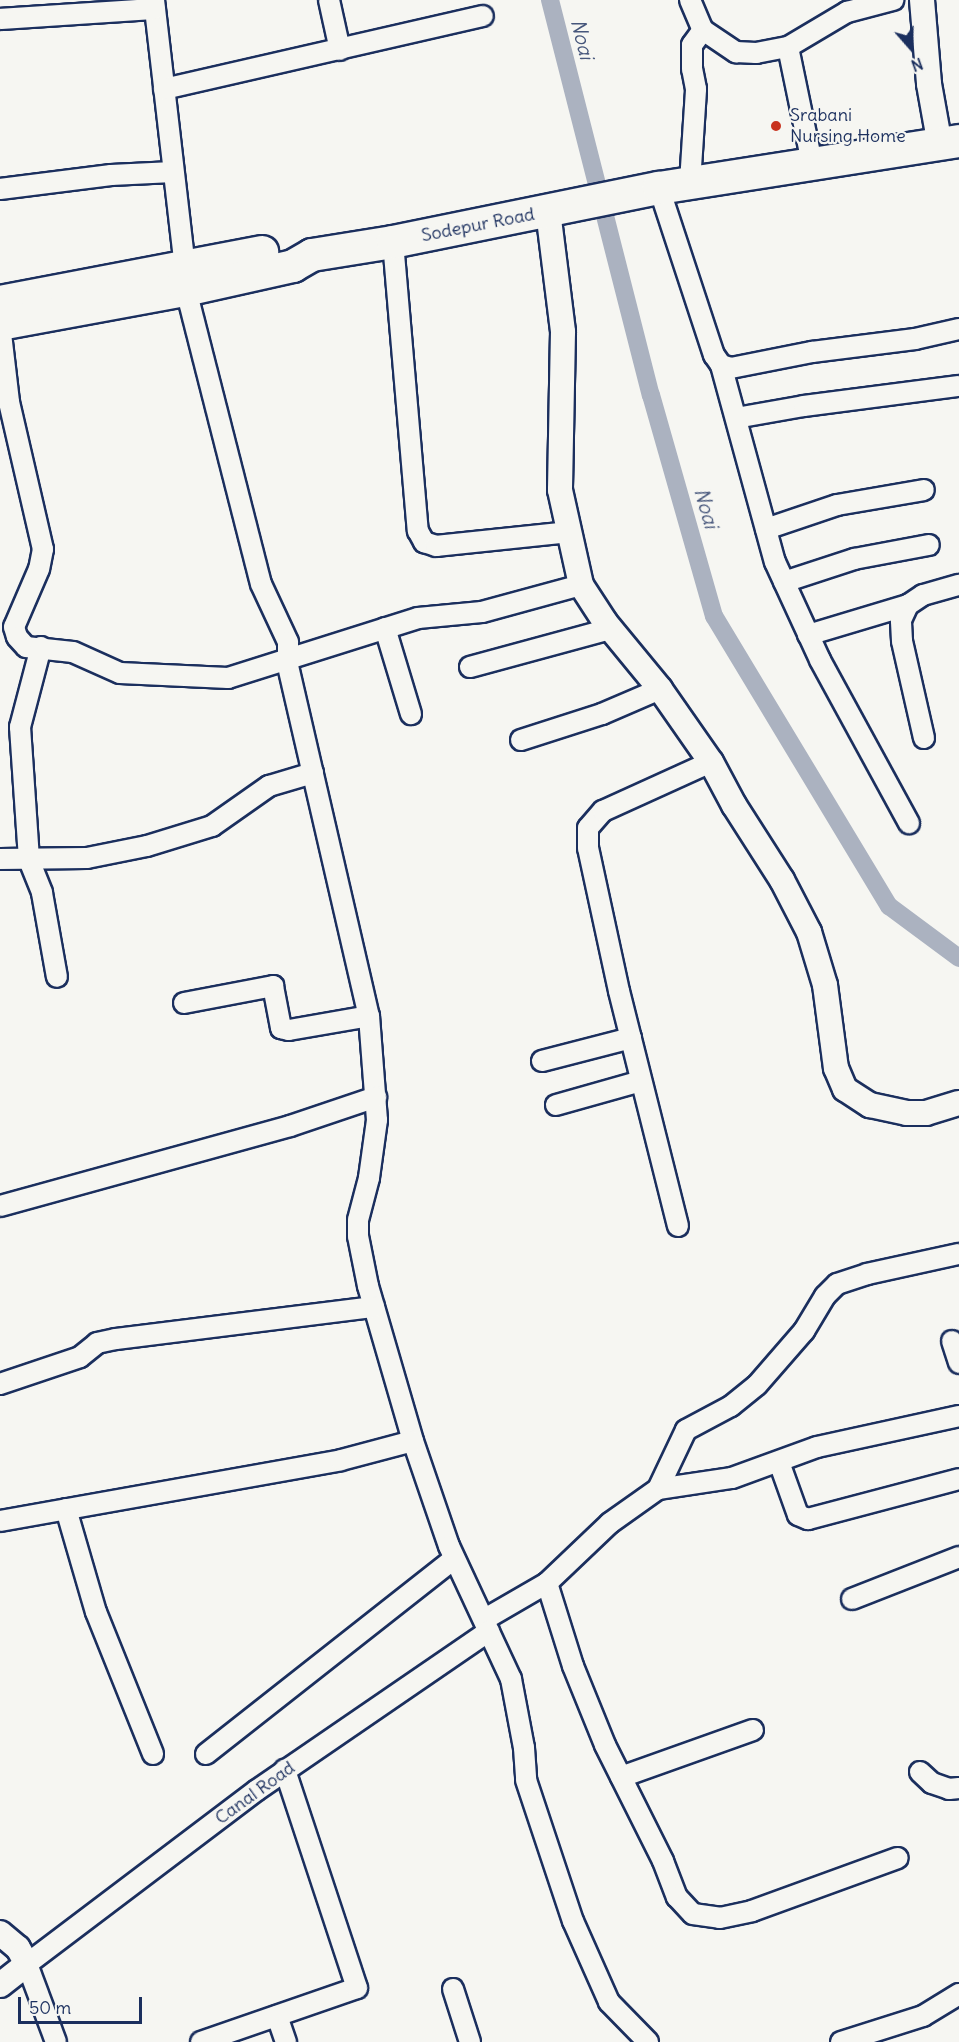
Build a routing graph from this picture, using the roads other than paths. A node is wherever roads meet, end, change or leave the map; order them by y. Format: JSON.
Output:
{"nodes":[{"id":1,"x":329,"y":0,"type":"edge"},
{"id":2,"x":690,"y":0,"type":"edge"},
{"id":3,"x":893,"y":0,"type":"edge"},
{"id":4,"x":922,"y":0,"type":"edge"},
{"id":5,"x":155,"y":4,"type":"edge"},
{"id":6,"x":483,"y":16,"type":"dead end"},
{"id":7,"x":0,"y":19,"type":"edge"},
{"id":8,"x":703,"y":30,"type":"junction"},
{"id":9,"x":788,"y":47,"type":"junction"},
{"id":10,"x":340,"y":50,"type":"junction"},
{"id":11,"x":164,"y":88,"type":"junction"},
{"id":12,"x":950,"y":143,"type":"edge"},
{"id":13,"x":812,"y":163,"type":"junction"},
{"id":14,"x":173,"y":172,"type":"junction"},
{"id":15,"x":662,"y":188,"type":"junction"},
{"id":16,"x":0,"y":189,"type":"edge"},
{"id":17,"x":557,"y":210,"type":"junction"},
{"id":18,"x":393,"y":242,"type":"junction"},
{"id":19,"x":186,"y":279,"type":"junction"},
{"id":20,"x":0,"y":302,"type":"edge"},
{"id":21,"x":0,"y":325,"type":"edge"},
{"id":22,"x":959,"y":329,"type":"edge"},
{"id":23,"x":721,"y":365,"type":"junction"},
{"id":24,"x":959,"y":386,"type":"edge"},
{"id":25,"x":736,"y":418,"type":"junction"},
{"id":26,"x":924,"y":490,"type":"dead end"},
{"id":27,"x":766,"y":529,"type":"junction"},
{"id":28,"x":569,"y":532,"type":"junction"},
{"id":29,"x":929,"y":545,"type":"dead end"},
{"id":30,"x":784,"y":582,"type":"junction"},
{"id":31,"x":581,"y":585,"type":"junction"},
{"id":32,"x":959,"y":585,"type":"edge"},
{"id":33,"x":908,"y":605,"type":"junction"},
{"id":34,"x":386,"y":628,"type":"junction"},
{"id":35,"x":610,"y":629,"type":"junction"},
{"id":36,"x":808,"y":635,"type":"junction"},
{"id":37,"x":40,"y":647,"type":"junction"},
{"id":38,"x":288,"y":658,"type":"junction"},
{"id":39,"x":470,"y":667,"type":"dead end"},
{"id":40,"x":660,"y":689,"type":"junction"},
{"id":41,"x":411,"y":714,"type":"dead end"},
{"id":42,"x":924,"y":738,"type":"dead end"},
{"id":43,"x":521,"y":740,"type":"dead end"},
{"id":44,"x":711,"y":762,"type":"junction"},
{"id":45,"x":313,"y":773,"type":"junction"},
{"id":46,"x":909,"y":823,"type":"dead end"},
{"id":47,"x":0,"y":859,"type":"edge"},
{"id":48,"x":29,"y":860,"type":"junction"},
{"id":49,"x":57,"y":977,"type":"dead end"},
{"id":50,"x":184,"y":1003,"type":"dead end"},
{"id":51,"x":369,"y":1016,"type":"junction"},
{"id":52,"x":631,"y":1038,"type":"junction"},
{"id":53,"x":542,"y":1061,"type":"dead end"},
{"id":54,"x":641,"y":1081,"type":"junction"},
{"id":55,"x":376,"y":1097,"type":"junction"},
{"id":56,"x":959,"y":1103,"type":"edge"},
{"id":57,"x":556,"y":1105,"type":"dead end"},
{"id":58,"x":0,"y":1206,"type":"edge"},
{"id":59,"x":678,"y":1226,"type":"dead end"},
{"id":60,"x":959,"y":1254,"type":"edge"},
{"id":61,"x":374,"y":1307,"type":"junction"},
{"id":62,"x":952,"y":1341,"type":"dead end"},
{"id":63,"x":959,"y":1363,"type":"edge"},
{"id":64,"x":0,"y":1384,"type":"edge"},
{"id":65,"x":959,"y":1416,"type":"edge"},
{"id":66,"x":413,"y":1441,"type":"junction"},
{"id":67,"x":779,"y":1462,"type":"junction"},
{"id":68,"x":959,"y":1479,"type":"edge"},
{"id":69,"x":658,"y":1489,"type":"junction"},
{"id":70,"x":66,"y":1509,"type":"junction"},
{"id":71,"x":0,"y":1521,"type":"edge"},
{"id":72,"x":959,"y":1557,"type":"edge"},
{"id":73,"x":458,"y":1568,"type":"junction"},
{"id":74,"x":547,"y":1583,"type":"junction"},
{"id":75,"x":852,"y":1599,"type":"dead end"},
{"id":76,"x":487,"y":1625,"type":"junction"},
{"id":77,"x":753,"y":1730,"type":"dead end"},
{"id":78,"x":153,"y":1754,"type":"dead end"},
{"id":79,"x":206,"y":1754,"type":"dead end"},
{"id":80,"x":285,"y":1770,"type":"junction"},
{"id":81,"x":920,"y":1772,"type":"dead end"},
{"id":82,"x":621,"y":1777,"type":"junction"},
{"id":83,"x":959,"y":1788,"type":"edge"},
{"id":84,"x":898,"y":1858,"type":"dead end"},
{"id":85,"x":5,"y":1937,"type":"edge"},
{"id":86,"x":27,"y":1964,"type":"junction"},
{"id":87,"x":0,"y":1985,"type":"edge"},
{"id":88,"x":453,"y":1989,"type":"dead end"},
{"id":89,"x":959,"y":1994,"type":"edge"},
{"id":90,"x":278,"y":2016,"type":"junction"},
{"id":91,"x":56,"y":2042,"type":"edge"},
{"id":92,"x":201,"y":2042,"type":"edge"},
{"id":93,"x":286,"y":2042,"type":"edge"},
{"id":94,"x":470,"y":2042,"type":"edge"},
{"id":95,"x":648,"y":2042,"type":"edge"},
{"id":96,"x":841,"y":2042,"type":"edge"}],
"edges":[{"from":1,"to":10,"type":"street"},
{"from":2,"to":8,"type":"street"},
{"from":3,"to":9,"type":"street"},
{"from":4,"to":12,"type":"street"},
{"from":5,"to":7,"type":"street"},
{"from":5,"to":11,"type":"street"},
{"from":6,"to":10,"type":"street"},
{"from":8,"to":9,"type":"street"},
{"from":8,"to":15,"type":"street"},
{"from":9,"to":13,"type":"street"},
{"from":10,"to":11,"type":"street"},
{"from":11,"to":14,"type":"street"},
{"from":12,"to":13,"type":"main road","name":"Sodepur Road"},
{"from":13,"to":15,"type":"main road","name":"Sodepur Road"},
{"from":14,"to":16,"type":"street"},
{"from":14,"to":19,"type":"street"},
{"from":15,"to":17,"type":"main road","name":"Sodepur Road"},
{"from":15,"to":23,"type":"street"},
{"from":17,"to":18,"type":"main road","name":"Sodepur Road"},
{"from":17,"to":28,"type":"street"},
{"from":18,"to":19,"type":"main road","name":"Sodepur Road"},
{"from":18,"to":28,"type":"street"},
{"from":19,"to":20,"type":"main road"},
{"from":19,"to":21,"type":"main road","name":"Sodepur Road"},
{"from":19,"to":38,"type":"street"},
{"from":21,"to":37,"type":"street"},
{"from":22,"to":23,"type":"street"},
{"from":23,"to":25,"type":"street"},
{"from":24,"to":25,"type":"street"},
{"from":25,"to":27,"type":"street"},
{"from":26,"to":27,"type":"street"},
{"from":27,"to":30,"type":"street"},
{"from":28,"to":31,"type":"street"},
{"from":29,"to":30,"type":"street"},
{"from":30,"to":36,"type":"street"},
{"from":31,"to":34,"type":"street"},
{"from":31,"to":35,"type":"street"},
{"from":32,"to":33,"type":"street"},
{"from":33,"to":36,"type":"street"},
{"from":33,"to":42,"type":"street"},
{"from":34,"to":38,"type":"street"},
{"from":34,"to":41,"type":"street"},
{"from":35,"to":39,"type":"street"},
{"from":35,"to":40,"type":"street"},
{"from":36,"to":46,"type":"street"},
{"from":37,"to":38,"type":"street"},
{"from":37,"to":48,"type":"street"},
{"from":38,"to":45,"type":"street"},
{"from":40,"to":43,"type":"street"},
{"from":40,"to":44,"type":"street"},
{"from":44,"to":52,"type":"street"},
{"from":44,"to":56,"type":"street"},
{"from":45,"to":48,"type":"street"},
{"from":45,"to":51,"type":"street"},
{"from":47,"to":48,"type":"street"},
{"from":48,"to":49,"type":"street"},
{"from":50,"to":51,"type":"street"},
{"from":51,"to":55,"type":"street"},
{"from":52,"to":53,"type":"street"},
{"from":52,"to":54,"type":"street"},
{"from":54,"to":57,"type":"street"},
{"from":54,"to":59,"type":"street"},
{"from":55,"to":58,"type":"street"},
{"from":55,"to":61,"type":"street"},
{"from":60,"to":69,"type":"street"},
{"from":61,"to":64,"type":"street"},
{"from":61,"to":66,"type":"street"},
{"from":62,"to":63,"type":"street"},
{"from":65,"to":67,"type":"street"},
{"from":66,"to":70,"type":"street"},
{"from":66,"to":73,"type":"street"},
{"from":67,"to":68,"type":"street"},
{"from":67,"to":69,"type":"street"},
{"from":69,"to":74,"type":"street","name":"Canal Road"},
{"from":70,"to":71,"type":"street"},
{"from":70,"to":78,"type":"street"},
{"from":72,"to":75,"type":"street"},
{"from":73,"to":76,"type":"street"},
{"from":73,"to":79,"type":"street"},
{"from":74,"to":76,"type":"street","name":"Canal Road"},
{"from":74,"to":82,"type":"street"},
{"from":76,"to":80,"type":"street","name":"Canal Road"},
{"from":76,"to":95,"type":"street"},
{"from":77,"to":82,"type":"street"},
{"from":80,"to":86,"type":"street","name":"Canal Road"},
{"from":80,"to":90,"type":"street"},
{"from":81,"to":83,"type":"street"},
{"from":82,"to":84,"type":"street"},
{"from":85,"to":86,"type":"street"},
{"from":86,"to":87,"type":"street","name":"Canal Road"},
{"from":86,"to":91,"type":"street"},
{"from":88,"to":94,"type":"street"},
{"from":89,"to":96,"type":"street"},
{"from":90,"to":92,"type":"street"},
{"from":90,"to":93,"type":"street"}]}
